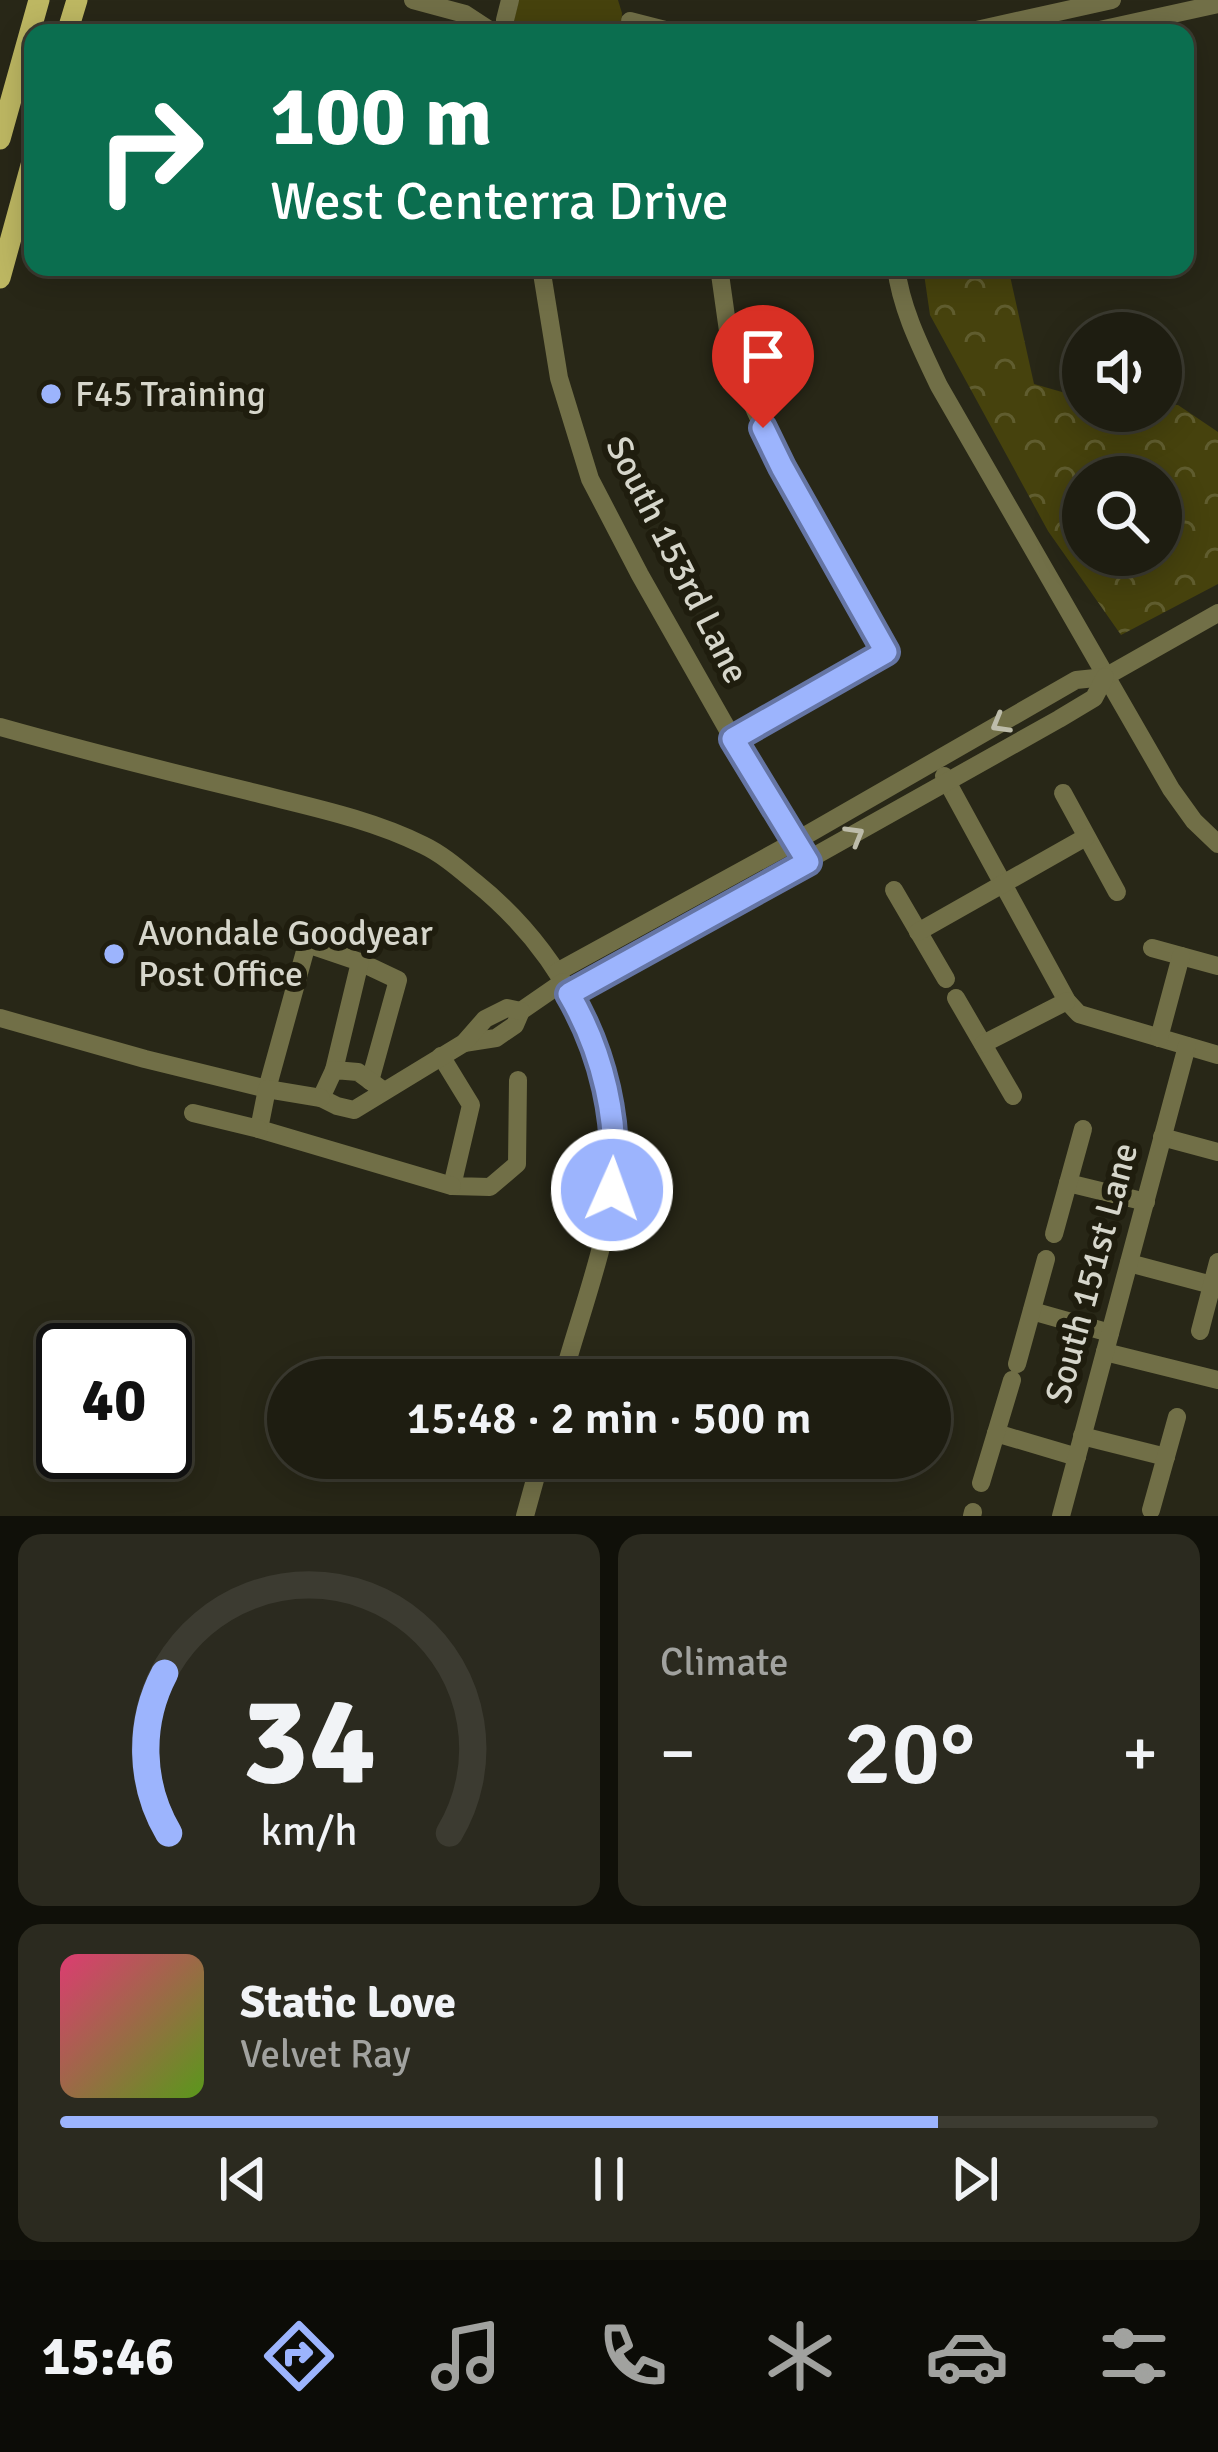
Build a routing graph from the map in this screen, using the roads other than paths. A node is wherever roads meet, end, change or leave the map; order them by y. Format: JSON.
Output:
{"nodes":[{"id":1,"x":413,"y":0,"type":"edge"},
{"id":2,"x":1109,"y":0,"type":"edge"},
{"id":3,"x":1218,"y":4,"type":"edge"},
{"id":4,"x":480,"y":24,"type":"edge"},
{"id":5,"x":1003,"y":24,"type":"edge"},
{"id":6,"x":1123,"y":24,"type":"edge"},
{"id":7,"x":24,"y":53,"type":"edge"},
{"id":8,"x":0,"y":139,"type":"edge"},
{"id":9,"x":24,"y":191,"type":"edge"},
{"id":10,"x":542,"y":276,"type":"edge"},
{"id":11,"x":720,"y":276,"type":"edge"},
{"id":12,"x":897,"y":276,"type":"edge"},
{"id":13,"x":0,"y":278,"type":"edge"},
{"id":14,"x":1218,"y":614,"type":"edge"},
{"id":15,"x":1106,"y":677,"type":"junction"},
{"id":16,"x":0,"y":727,"type":"edge"},
{"id":17,"x":733,"y":739,"type":"junction"},
{"id":18,"x":936,"y":761,"type":"junction"},
{"id":19,"x":948,"y":782,"type":"junction"},
{"id":20,"x":1063,"y":794,"type":"dead end"},
{"id":21,"x":1086,"y":837,"type":"junction"},
{"id":22,"x":796,"y":841,"type":"junction"},
{"id":23,"x":1218,"y":844,"type":"edge"},
{"id":24,"x":808,"y":862,"type":"junction"},
{"id":25,"x":1003,"y":883,"type":"junction"},
{"id":26,"x":893,"y":890,"type":"dead end"},
{"id":27,"x":1117,"y":892,"type":"dead end"},
{"id":28,"x":918,"y":932,"type":"junction"},
{"id":29,"x":1152,"y":948,"type":"dead end"},
{"id":30,"x":1181,"y":956,"type":"junction"},
{"id":31,"x":360,"y":962,"type":"junction"},
{"id":32,"x":1218,"y":966,"type":"edge"},
{"id":33,"x":946,"y":979,"type":"dead end"},
{"id":34,"x":563,"y":982,"type":"junction"},
{"id":35,"x":956,"y":998,"type":"dead end"},
{"id":36,"x":1067,"y":1001,"type":"junction"},
{"id":37,"x":521,"y":1011,"type":"junction"},
{"id":38,"x":0,"y":1018,"type":"edge"},
{"id":39,"x":484,"y":1018,"type":"junction"},
{"id":40,"x":496,"y":1038,"type":"junction"},
{"id":41,"x":1159,"y":1038,"type":"junction"},
{"id":42,"x":464,"y":1043,"type":"junction"},
{"id":43,"x":983,"y":1044,"type":"junction"},
{"id":44,"x":1187,"y":1046,"type":"junction"},
{"id":45,"x":1218,"y":1055,"type":"edge"},
{"id":46,"x":441,"y":1056,"type":"junction"},
{"id":47,"x":334,"y":1070,"type":"junction"},
{"id":48,"x":518,"y":1080,"type":"dead end"},
{"id":49,"x":377,"y":1086,"type":"junction"},
{"id":50,"x":267,"y":1088,"type":"junction"},
{"id":51,"x":1013,"y":1096,"type":"dead end"},
{"id":52,"x":321,"y":1098,"type":"junction"},
{"id":53,"x":193,"y":1113,"type":"dead end"},
{"id":54,"x":260,"y":1129,"type":"junction"},
{"id":55,"x":1082,"y":1129,"type":"dead end"},
{"id":56,"x":1162,"y":1137,"type":"junction"},
{"id":57,"x":1218,"y":1152,"type":"edge"},
{"id":58,"x":1068,"y":1183,"type":"junction"},
{"id":59,"x":452,"y":1186,"type":"junction"},
{"id":60,"x":1146,"y":1202,"type":"junction"},
{"id":61,"x":1054,"y":1234,"type":"dead end"},
{"id":62,"x":1046,"y":1259,"type":"dead end"},
{"id":63,"x":1218,"y":1262,"type":"edge"},
{"id":64,"x":1129,"y":1263,"type":"junction"},
{"id":65,"x":1212,"y":1286,"type":"junction"},
{"id":66,"x":1032,"y":1311,"type":"junction"},
{"id":67,"x":1200,"y":1331,"type":"dead end"},
{"id":68,"x":1107,"y":1342,"type":"junction"},
{"id":69,"x":568,"y":1359,"type":"edge"},
{"id":70,"x":1218,"y":1380,"type":"edge"},
{"id":71,"x":1177,"y":1417,"type":"dead end"},
{"id":72,"x":996,"y":1433,"type":"junction"},
{"id":73,"x":1082,"y":1436,"type":"junction"},
{"id":74,"x":1077,"y":1457,"type":"junction"},
{"id":75,"x":1166,"y":1457,"type":"junction"},
{"id":76,"x":535,"y":1479,"type":"edge"},
{"id":77,"x":981,"y":1484,"type":"dead end"},
{"id":78,"x":1151,"y":1510,"type":"dead end"},
{"id":79,"x":525,"y":1516,"type":"edge"},
{"id":80,"x":1061,"y":1516,"type":"edge"}],
"edges":[{"from":1,"to":4,"type":"street"},
{"from":2,"to":5,"type":"street"},
{"from":3,"to":6,"type":"street"},
{"from":7,"to":8,"type":"main road"},
{"from":9,"to":13,"type":"main road"},
{"from":10,"to":17,"type":"street","name":"South 153rd Lane"},
{"from":11,"to":17,"type":"street"},
{"from":12,"to":15,"type":"street"},
{"from":14,"to":15,"type":"street"},
{"from":15,"to":18,"type":"street","one_way":true},
{"from":15,"to":19,"type":"street"},
{"from":15,"to":23,"type":"street"},
{"from":16,"to":34,"type":"street"},
{"from":17,"to":22,"type":"street","name":"South 153rd Lane"},
{"from":18,"to":19,"type":"street"},
{"from":18,"to":22,"type":"street"},
{"from":24,"to":19,"type":"street","one_way":true},
{"from":19,"to":25,"type":"street"},
{"from":20,"to":21,"type":"street"},
{"from":21,"to":25,"type":"street"},
{"from":21,"to":27,"type":"street"},
{"from":22,"to":24,"type":"street","name":"South 153rd Lane"},
{"from":22,"to":34,"type":"street"},
{"from":24,"to":34,"type":"street"},
{"from":25,"to":28,"type":"street"},
{"from":25,"to":36,"type":"street"},
{"from":26,"to":28,"type":"street"},
{"from":28,"to":33,"type":"street"},
{"from":29,"to":30,"type":"street"},
{"from":30,"to":32,"type":"street"},
{"from":30,"to":41,"type":"street"},
{"from":31,"to":47,"type":"street"},
{"from":31,"to":49,"type":"street"},
{"from":31,"to":50,"type":"street"},
{"from":34,"to":37,"type":"street"},
{"from":34,"to":69,"type":"street"},
{"from":35,"to":43,"type":"street"},
{"from":36,"to":41,"type":"street"},
{"from":36,"to":43,"type":"street"},
{"from":37,"to":39,"type":"street"},
{"from":37,"to":40,"type":"street"},
{"from":38,"to":50,"type":"street"},
{"from":39,"to":40,"type":"street"},
{"from":39,"to":42,"type":"street"},
{"from":40,"to":42,"type":"street"},
{"from":41,"to":44,"type":"street"},
{"from":42,"to":46,"type":"street"},
{"from":43,"to":51,"type":"street"},
{"from":44,"to":45,"type":"street"},
{"from":44,"to":56,"type":"street","name":"South 151st Lane"},
{"from":46,"to":49,"type":"street"},
{"from":46,"to":59,"type":"street"},
{"from":47,"to":49,"type":"street"},
{"from":47,"to":52,"type":"street"},
{"from":48,"to":59,"type":"street"},
{"from":49,"to":52,"type":"street"},
{"from":50,"to":52,"type":"street"},
{"from":50,"to":54,"type":"street"},
{"from":53,"to":54,"type":"street"},
{"from":54,"to":59,"type":"street"},
{"from":55,"to":58,"type":"street"},
{"from":56,"to":57,"type":"street"},
{"from":56,"to":60,"type":"street","name":"South 151st Lane"},
{"from":58,"to":60,"type":"street"},
{"from":58,"to":61,"type":"street"},
{"from":60,"to":64,"type":"street","name":"South 151st Lane"},
{"from":62,"to":66,"type":"street"},
{"from":63,"to":65,"type":"street"},
{"from":64,"to":65,"type":"street"},
{"from":64,"to":68,"type":"street","name":"South 151st Lane"},
{"from":65,"to":67,"type":"street"},
{"from":66,"to":68,"type":"street"},
{"from":66,"to":72,"type":"street"},
{"from":68,"to":70,"type":"street"},
{"from":68,"to":73,"type":"street","name":"South 151st Lane"},
{"from":71,"to":75,"type":"street"},
{"from":72,"to":74,"type":"street"},
{"from":72,"to":77,"type":"street"},
{"from":73,"to":74,"type":"street","name":"South 151st Lane"},
{"from":73,"to":75,"type":"street"},
{"from":74,"to":80,"type":"street","name":"South 151st Lane"},
{"from":75,"to":78,"type":"street"},
{"from":76,"to":79,"type":"street"}]}
